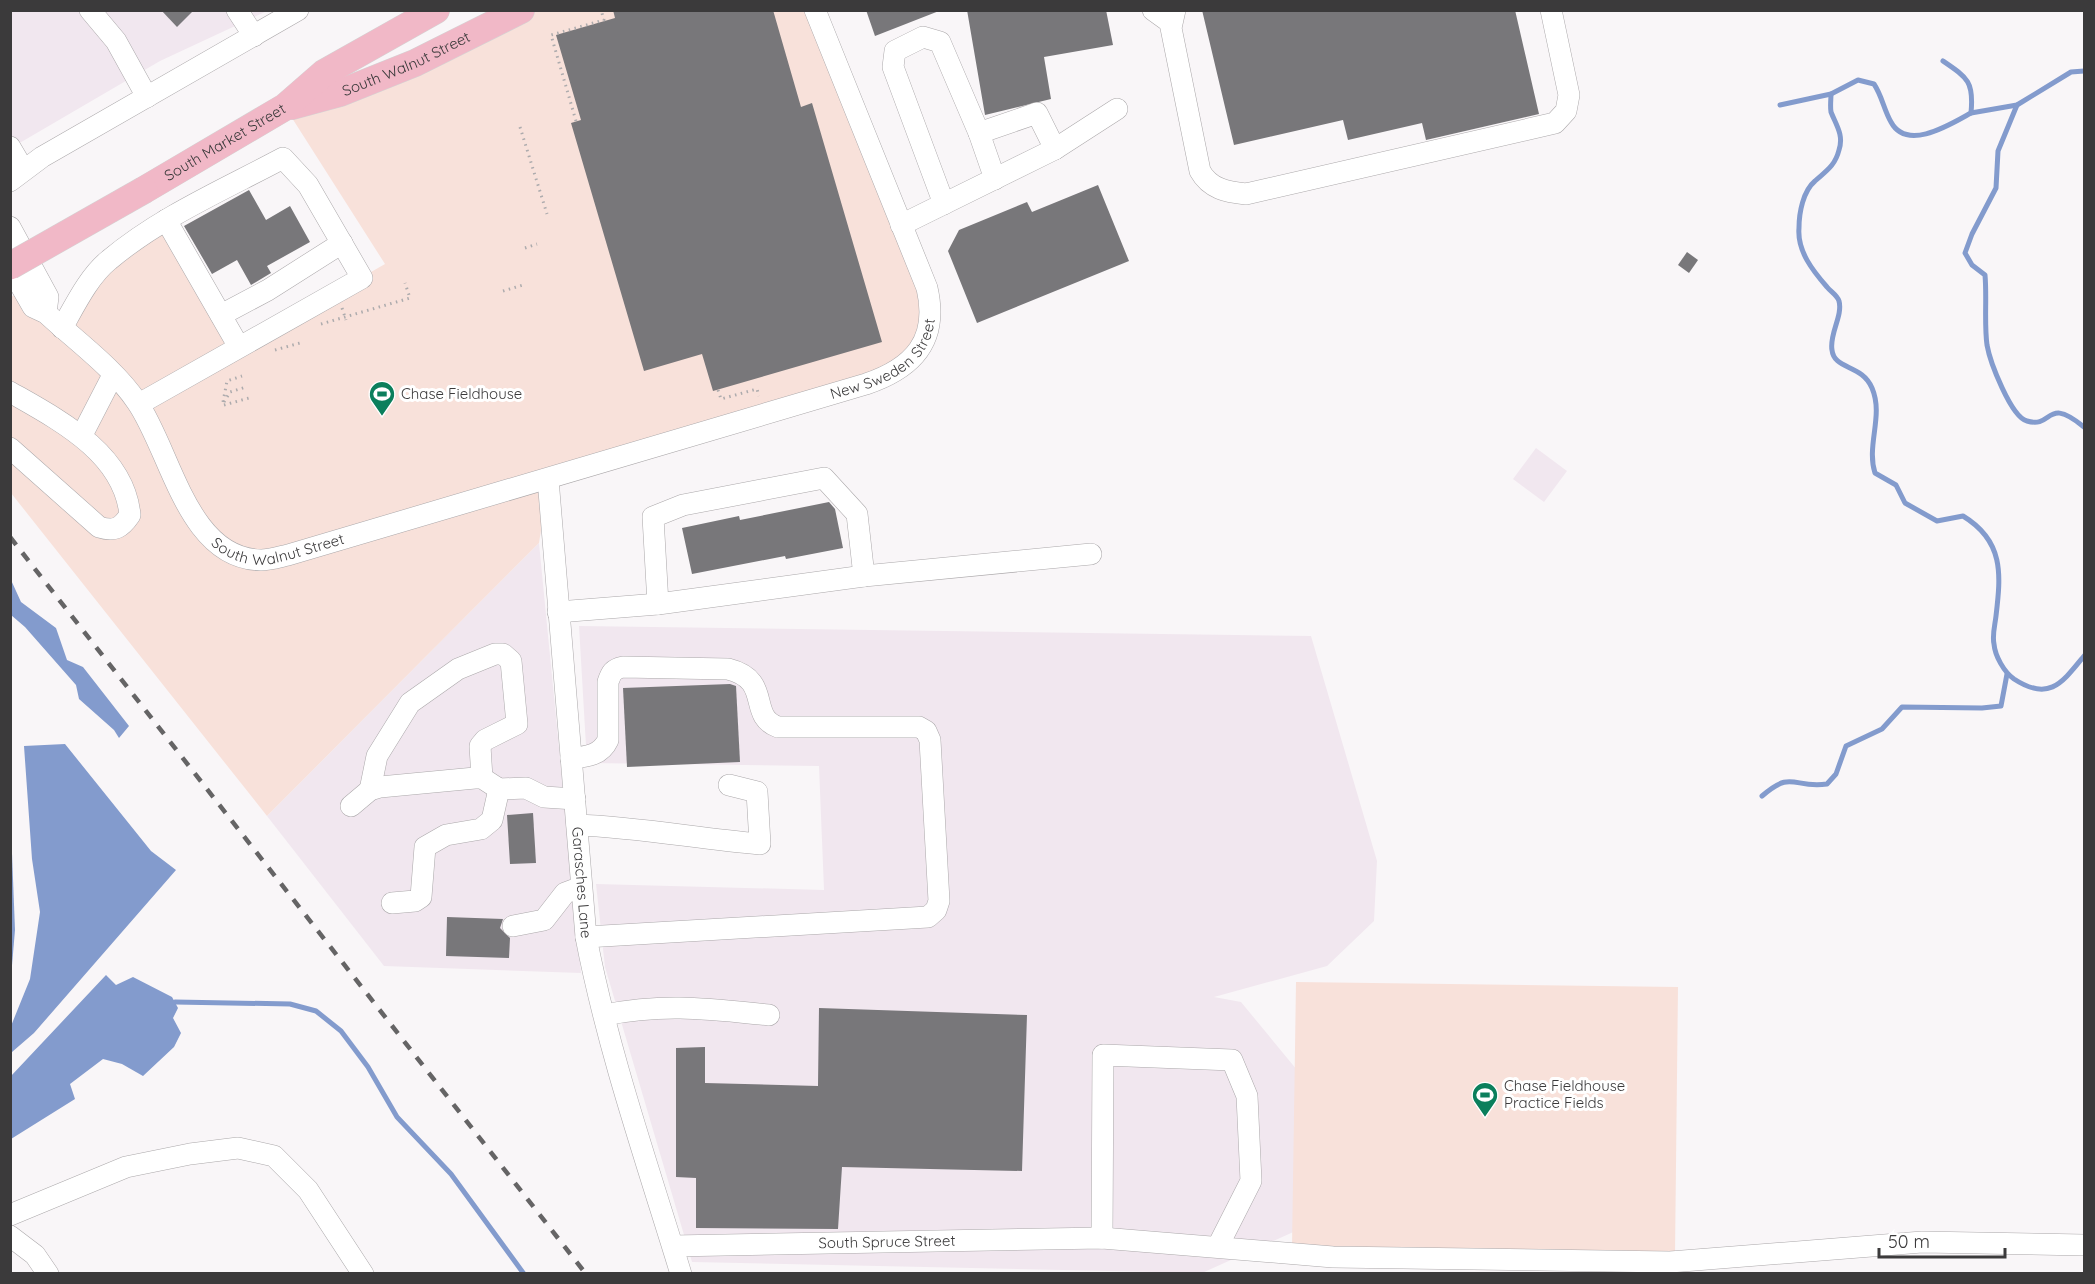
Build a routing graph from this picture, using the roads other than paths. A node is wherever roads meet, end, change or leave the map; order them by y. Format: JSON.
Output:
{"nodes":[{"id":1,"x":90,"y":10,"type":"edge"},
{"id":2,"x":237,"y":10,"type":"edge"},
{"id":3,"x":298,"y":10,"type":"edge"},
{"id":4,"x":436,"y":10,"type":"edge"},
{"id":5,"x":521,"y":10,"type":"edge"},
{"id":6,"x":815,"y":10,"type":"edge"},
{"id":7,"x":1153,"y":10,"type":"edge"},
{"id":8,"x":1551,"y":10,"type":"edge"},
{"id":9,"x":1173,"y":17,"type":"edge"},
{"id":10,"x":254,"y":36,"type":"junction"},
{"id":11,"x":147,"y":97,"type":"junction"},
{"id":12,"x":285,"y":108,"type":"junction"},
{"id":13,"x":1117,"y":109,"type":"dead end"},
{"id":14,"x":979,"y":133,"type":"junction"},
{"id":15,"x":10,"y":147,"type":"edge"},
{"id":16,"x":1054,"y":149,"type":"junction"},
{"id":17,"x":17,"y":175,"type":"edge"},
{"id":18,"x":995,"y":179,"type":"junction"},
{"id":19,"x":944,"y":204,"type":"junction"},
{"id":20,"x":166,"y":220,"type":"junction"},
{"id":21,"x":901,"y":225,"type":"junction"},
{"id":22,"x":10,"y":227,"type":"edge"},
{"id":23,"x":342,"y":243,"type":"junction"},
{"id":24,"x":10,"y":266,"type":"edge"},
{"id":25,"x":46,"y":313,"type":"junction"},
{"id":26,"x":221,"y":315,"type":"junction"},
{"id":27,"x":62,"y":328,"type":"junction"},
{"id":28,"x":239,"y":347,"type":"junction"},
{"id":29,"x":114,"y":375,"type":"junction"},
{"id":30,"x":10,"y":392,"type":"edge"},
{"id":31,"x":139,"y":404,"type":"junction"},
{"id":32,"x":82,"y":435,"type":"junction"},
{"id":33,"x":10,"y":448,"type":"edge"},
{"id":34,"x":548,"y":479,"type":"junction"},
{"id":35,"x":1091,"y":554,"type":"dead end"},
{"id":36,"x":864,"y":576,"type":"junction"},
{"id":37,"x":658,"y":604,"type":"junction"},
{"id":38,"x":558,"y":612,"type":"junction"},
{"id":39,"x":571,"y":758,"type":"junction"},
{"id":40,"x":490,"y":784,"type":"junction"},
{"id":41,"x":729,"y":785,"type":"dead end"},
{"id":42,"x":370,"y":790,"type":"junction"},
{"id":43,"x":575,"y":799,"type":"junction"},
{"id":44,"x":351,"y":806,"type":"dead end"},
{"id":45,"x":577,"y":825,"type":"junction"},
{"id":46,"x":581,"y":887,"type":"junction"},
{"id":47,"x":392,"y":903,"type":"dead end"},
{"id":48,"x":513,"y":926,"type":"dead end"},
{"id":49,"x":586,"y":937,"type":"junction"},
{"id":50,"x":605,"y":1015,"type":"junction"},
{"id":51,"x":768,"y":1015,"type":"dead end"},
{"id":52,"x":10,"y":1215,"type":"edge"},
{"id":53,"x":10,"y":1236,"type":"edge"},
{"id":54,"x":1102,"y":1238,"type":"junction"},
{"id":55,"x":2085,"y":1245,"type":"edge"},
{"id":56,"x":672,"y":1246,"type":"junction"},
{"id":57,"x":1218,"y":1246,"type":"junction"},
{"id":58,"x":48,"y":1274,"type":"edge"},
{"id":59,"x":363,"y":1274,"type":"edge"},
{"id":60,"x":681,"y":1274,"type":"edge"}],
"edges":[{"from":1,"to":11,"type":"street"},
{"from":2,"to":10,"type":"street"},
{"from":3,"to":10,"type":"street"},
{"from":4,"to":12,"type":"main road","name":"South Market Street"},
{"from":5,"to":12,"type":"main road","name":"South Walnut Street"},
{"from":6,"to":21,"type":"street","name":"New Sweden Street"},
{"from":7,"to":9,"type":"street"},
{"from":8,"to":9,"type":"street"},
{"from":10,"to":11,"type":"street"},
{"from":11,"to":17,"type":"street"},
{"from":12,"to":24,"type":"main road","name":"South Market Street","bridge":true},
{"from":13,"to":16,"type":"street"},
{"from":14,"to":16,"type":"street"},
{"from":14,"to":18,"type":"street"},
{"from":14,"to":19,"type":"street"},
{"from":15,"to":17,"type":"street"},
{"from":16,"to":18,"type":"street"},
{"from":18,"to":19,"type":"street"},
{"from":19,"to":21,"type":"street"},
{"from":20,"to":23,"type":"street"},
{"from":20,"to":26,"type":"street"},
{"from":20,"to":27,"type":"street"},
{"from":21,"to":34,"type":"street","name":"New Sweden Street"},
{"from":22,"to":25,"type":"street"},
{"from":23,"to":26,"type":"street"},
{"from":23,"to":28,"type":"street"},
{"from":24,"to":25,"type":"street","name":"South Walnut Street"},
{"from":25,"to":27,"type":"street","name":"South Walnut Street"},
{"from":26,"to":28,"type":"street"},
{"from":27,"to":29,"type":"street","name":"South Walnut Street"},
{"from":28,"to":31,"type":"street"},
{"from":29,"to":31,"type":"street","name":"South Walnut Street"},
{"from":29,"to":32,"type":"street"},
{"from":30,"to":32,"type":"street"},
{"from":31,"to":34,"type":"street","name":"South Walnut Street"},
{"from":32,"to":33,"type":"street"},
{"from":34,"to":38,"type":"street","name":"Garasches Lane"},
{"from":35,"to":36,"type":"street"},
{"from":36,"to":37,"type":"street"},
{"from":36,"to":37,"type":"street"},
{"from":37,"to":38,"type":"street"},
{"from":38,"to":39,"type":"street","name":"Garasches Lane"},
{"from":39,"to":43,"type":"street","name":"Garasches Lane"},
{"from":39,"to":49,"type":"street"},
{"from":40,"to":42,"type":"street"},
{"from":40,"to":42,"type":"street"},
{"from":40,"to":43,"type":"street"},
{"from":40,"to":47,"type":"street"},
{"from":41,"to":45,"type":"street"},
{"from":42,"to":44,"type":"street"},
{"from":43,"to":45,"type":"street","name":"Garasches Lane"},
{"from":45,"to":46,"type":"street","name":"Garasches Lane"},
{"from":46,"to":48,"type":"street"},
{"from":46,"to":49,"type":"street","name":"Garasches Lane"},
{"from":49,"to":50,"type":"street","name":"Garasches Lane"},
{"from":50,"to":51,"type":"street"},
{"from":50,"to":56,"type":"street","name":"Garasches Lane"},
{"from":52,"to":59,"type":"street"},
{"from":53,"to":58,"type":"street"},
{"from":54,"to":56,"type":"street","name":"South Spruce Street"},
{"from":54,"to":57,"type":"street","name":"South Spruce Street"},
{"from":54,"to":57,"type":"street"},
{"from":55,"to":57,"type":"street","name":"South Spruce Street"},
{"from":56,"to":60,"type":"street","name":"Garasches Lane"}]}
